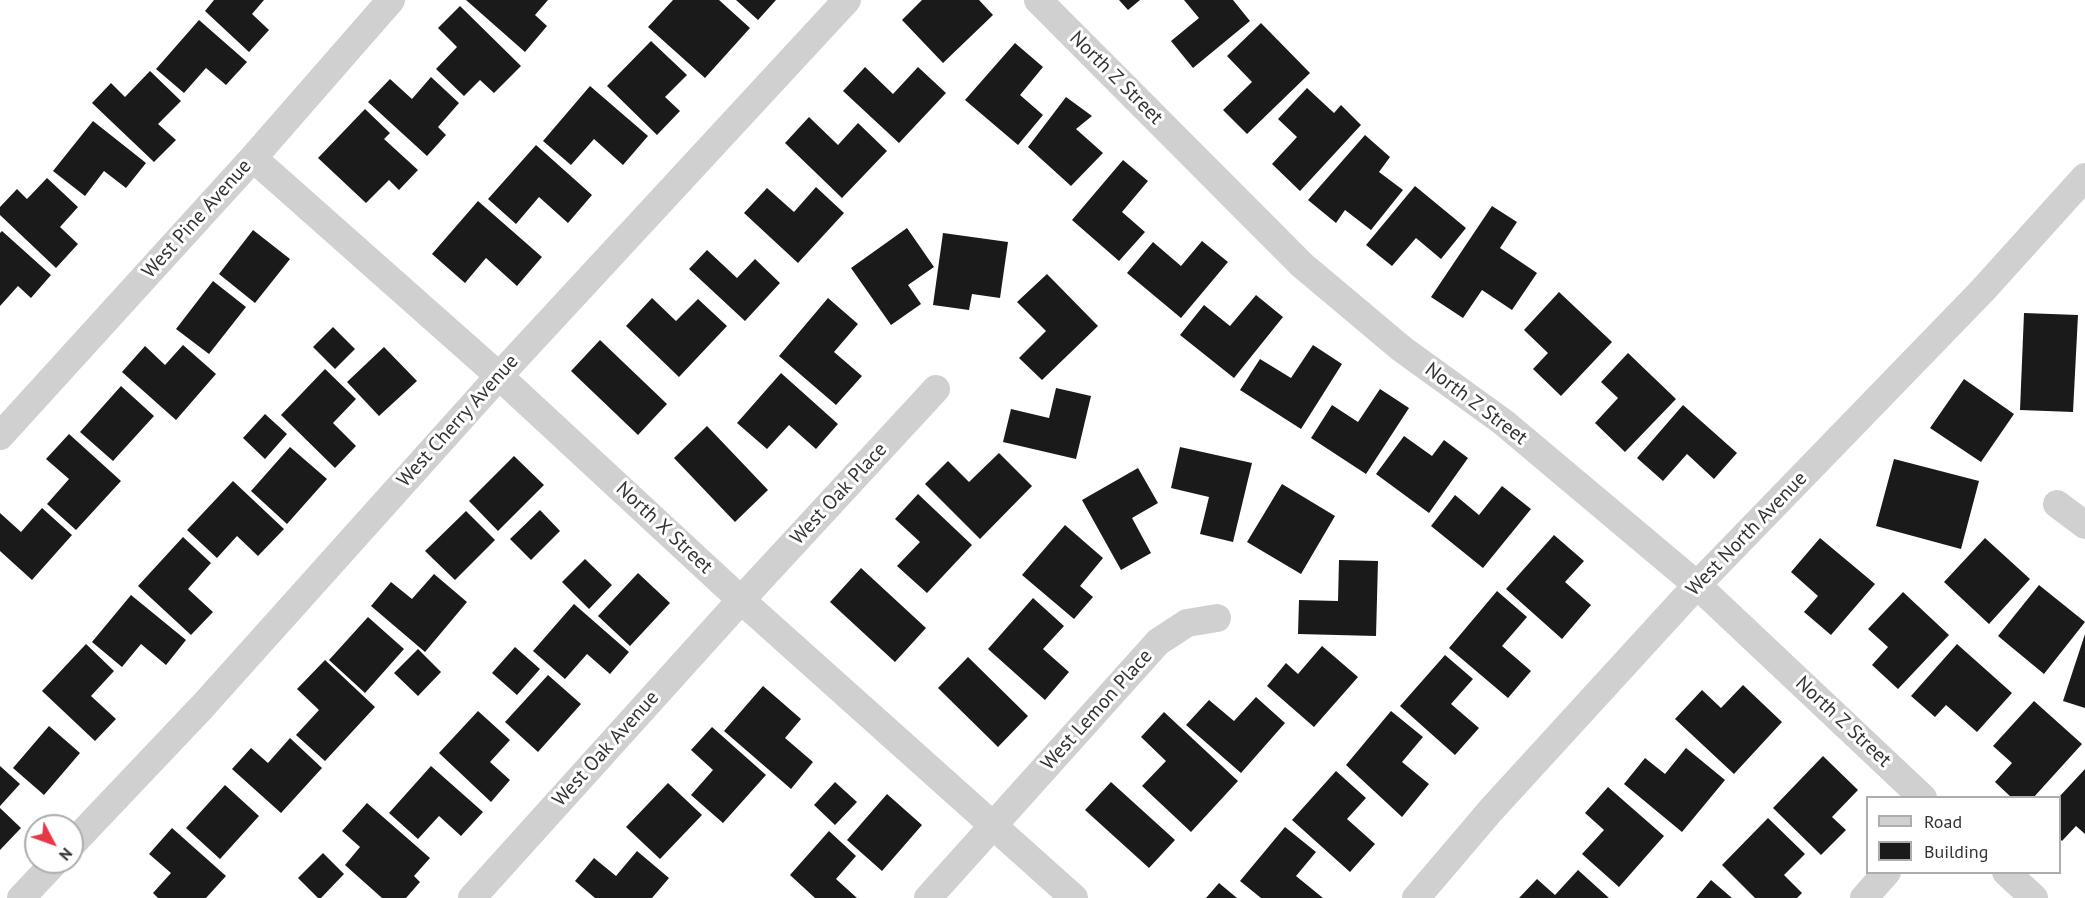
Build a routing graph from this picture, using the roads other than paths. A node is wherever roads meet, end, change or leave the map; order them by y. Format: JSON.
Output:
{"nodes":[{"id":1,"x":391,"y":0,"type":"edge"},
{"id":2,"x":847,"y":0,"type":"edge"},
{"id":3,"x":1038,"y":0,"type":"edge"},
{"id":4,"x":253,"y":158,"type":"junction"},
{"id":5,"x":2085,"y":177,"type":"edge"},
{"id":6,"x":499,"y":376,"type":"junction"},
{"id":7,"x":936,"y":389,"type":"dead end"},
{"id":8,"x":0,"y":436,"type":"edge"},
{"id":9,"x":2057,"y":504,"type":"dead end"},
{"id":10,"x":2085,"y":525,"type":"edge"},
{"id":11,"x":1697,"y":585,"type":"junction"},
{"id":12,"x":741,"y":600,"type":"junction"},
{"id":13,"x":1216,"y":618,"type":"dead end"},
{"id":14,"x":1921,"y":796,"type":"edge"},
{"id":15,"x":993,"y":825,"type":"junction"},
{"id":16,"x":84,"y":831,"type":"edge"},
{"id":17,"x":44,"y":874,"type":"edge"},
{"id":18,"x":1886,"y":874,"type":"edge"},
{"id":19,"x":2007,"y":874,"type":"edge"},
{"id":20,"x":21,"y":898,"type":"edge"},
{"id":21,"x":472,"y":898,"type":"edge"},
{"id":22,"x":928,"y":898,"type":"edge"},
{"id":23,"x":1074,"y":898,"type":"edge"},
{"id":24,"x":1416,"y":898,"type":"edge"},
{"id":25,"x":1864,"y":898,"type":"edge"},
{"id":26,"x":2034,"y":898,"type":"edge"}],
"edges":[{"from":1,"to":4,"type":"street","name":"West Pine Avenue"},
{"from":2,"to":6,"type":"street","name":"West Cherry Avenue"},
{"from":3,"to":11,"type":"street","name":"North Z Street"},
{"from":4,"to":6,"type":"street","name":"North X Street"},
{"from":4,"to":8,"type":"street","name":"West Pine Avenue"},
{"from":5,"to":11,"type":"street","name":"West North Avenue"},
{"from":6,"to":12,"type":"street","name":"North X Street"},
{"from":6,"to":16,"type":"street","name":"West Cherry Avenue"},
{"from":7,"to":12,"type":"street","name":"West Oak Place"},
{"from":9,"to":10,"type":"street"},
{"from":11,"to":14,"type":"street","name":"North Z Street"},
{"from":11,"to":24,"type":"street","name":"West North Avenue"},
{"from":12,"to":15,"type":"street","name":"North X Street"},
{"from":12,"to":21,"type":"street","name":"West Oak Avenue"},
{"from":13,"to":15,"type":"street","name":"West Lemon Place"},
{"from":15,"to":22,"type":"street","name":"West Lemon Place"},
{"from":15,"to":23,"type":"street","name":"North X Street"},
{"from":17,"to":20,"type":"street"},
{"from":18,"to":25,"type":"street"},
{"from":19,"to":26,"type":"street"}]}
